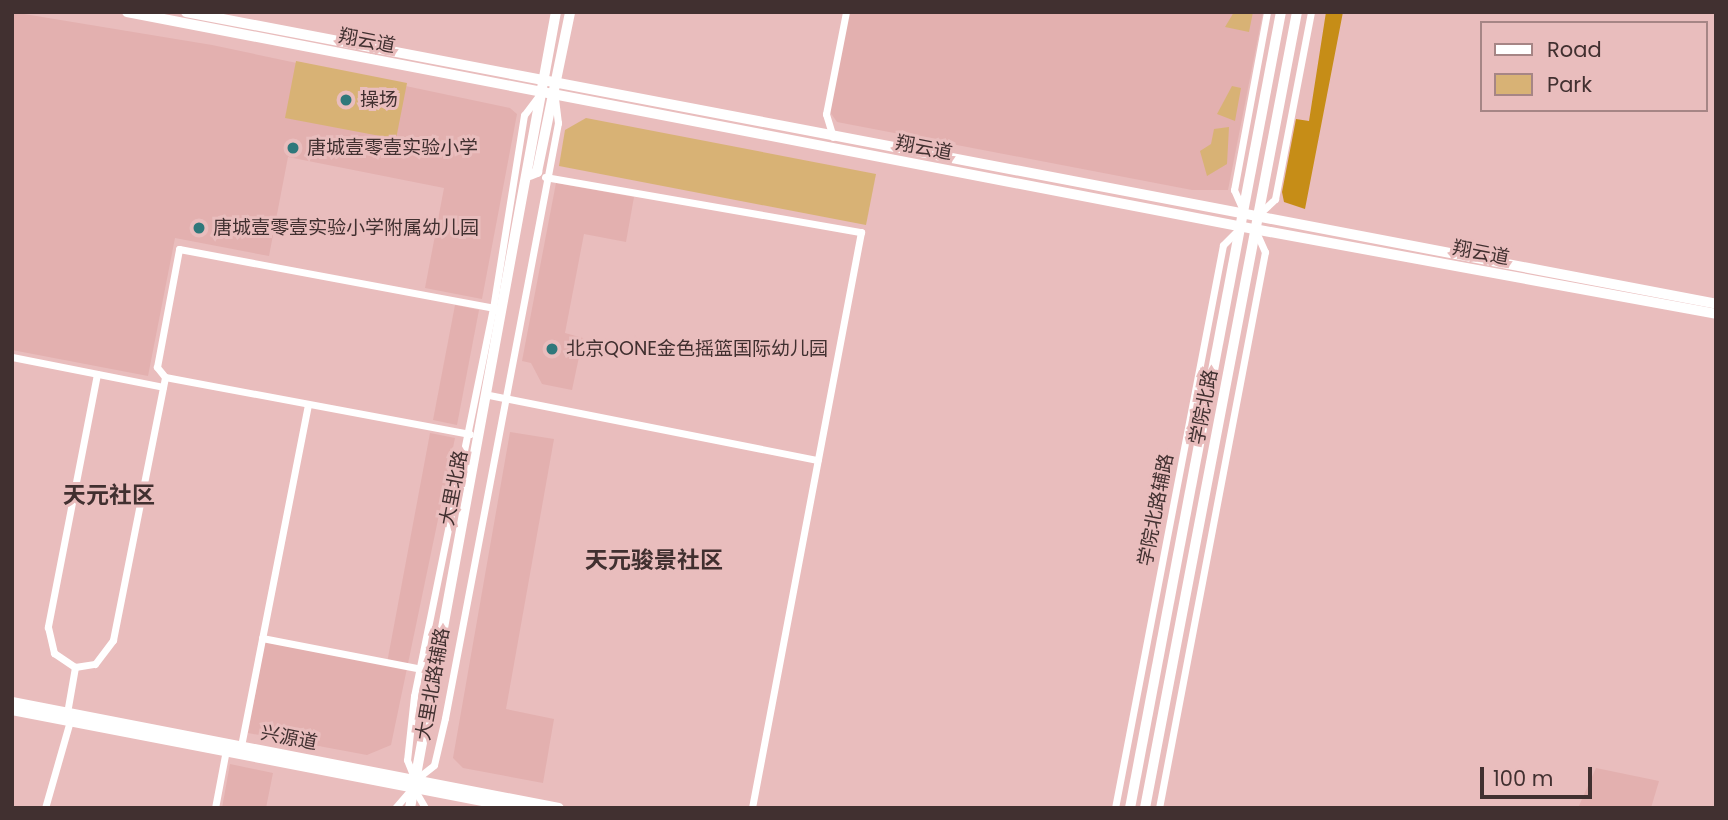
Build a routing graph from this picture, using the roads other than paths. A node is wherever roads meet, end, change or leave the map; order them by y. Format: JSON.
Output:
{"nodes":[{"id":1,"x":127,"y":12,"type":"edge"},
{"id":2,"x":186,"y":12,"type":"edge"},
{"id":3,"x":556,"y":12,"type":"edge"},
{"id":4,"x":570,"y":12,"type":"edge"},
{"id":5,"x":846,"y":12,"type":"edge"},
{"id":6,"x":1267,"y":12,"type":"edge"},
{"id":7,"x":1281,"y":12,"type":"edge"},
{"id":8,"x":1297,"y":12,"type":"edge"},
{"id":9,"x":1311,"y":12,"type":"edge"},
{"id":10,"x":543,"y":80,"type":"junction"},
{"id":11,"x":557,"y":83,"type":"junction"},
{"id":12,"x":541,"y":92,"type":"junction"},
{"id":13,"x":555,"y":97,"type":"junction"},
{"id":14,"x":833,"y":138,"type":"junction"},
{"id":15,"x":530,"y":175,"type":"junction"},
{"id":16,"x":545,"y":177,"type":"junction"},
{"id":17,"x":1248,"y":219,"type":"junction"},
{"id":18,"x":1254,"y":229,"type":"junction"},
{"id":19,"x":1716,"y":304,"type":"edge"},
{"id":20,"x":493,"y":308,"type":"junction"},
{"id":21,"x":505,"y":310,"type":"junction"},
{"id":22,"x":1716,"y":314,"type":"edge"},
{"id":23,"x":1238,"y":325,"type":"junction"},
{"id":24,"x":1251,"y":327,"type":"junction"},
{"id":25,"x":12,"y":357,"type":"edge"},
{"id":26,"x":97,"y":374,"type":"junction"},
{"id":27,"x":165,"y":377,"type":"junction"},
{"id":28,"x":163,"y":387,"type":"junction"},
{"id":29,"x":489,"y":395,"type":"junction"},
{"id":30,"x":502,"y":397,"type":"junction"},
{"id":31,"x":308,"y":405,"type":"junction"},
{"id":32,"x":467,"y":433,"type":"junction"},
{"id":33,"x":481,"y":437,"type":"junction"},
{"id":34,"x":818,"y":460,"type":"junction"},
{"id":35,"x":1150,"y":630,"type":"junction"},
{"id":36,"x":1164,"y":634,"type":"junction"},
{"id":37,"x":1178,"y":637,"type":"junction"},
{"id":38,"x":262,"y":638,"type":"junction"},
{"id":39,"x":1191,"y":639,"type":"junction"},
{"id":40,"x":75,"y":667,"type":"junction"},
{"id":41,"x":424,"y":670,"type":"junction"},
{"id":42,"x":436,"y":672,"type":"junction"},
{"id":43,"x":12,"y":702,"type":"edge"},
{"id":44,"x":12,"y":710,"type":"edge"},
{"id":45,"x":68,"y":717,"type":"junction"},
{"id":46,"x":241,"y":746,"type":"junction"},
{"id":47,"x":226,"y":750,"type":"junction"},
{"id":48,"x":1121,"y":778,"type":"junction"},
{"id":49,"x":1135,"y":782,"type":"junction"},
{"id":50,"x":414,"y":784,"type":"junction"},
{"id":51,"x":1149,"y":785,"type":"junction"},
{"id":52,"x":1162,"y":788,"type":"junction"},
{"id":53,"x":45,"y":808,"type":"edge"},
{"id":54,"x":215,"y":808,"type":"edge"},
{"id":55,"x":396,"y":808,"type":"edge"},
{"id":56,"x":410,"y":808,"type":"edge"},
{"id":57,"x":425,"y":808,"type":"edge"},
{"id":58,"x":518,"y":808,"type":"edge"},
{"id":59,"x":559,"y":808,"type":"edge"},
{"id":60,"x":752,"y":808,"type":"edge"},
{"id":61,"x":1115,"y":808,"type":"edge"},
{"id":62,"x":1130,"y":808,"type":"edge"},
{"id":63,"x":1145,"y":808,"type":"edge"},
{"id":64,"x":1158,"y":808,"type":"edge"}],
"edges":[{"from":1,"to":12,"type":"main road","name":"翔云道"},
{"from":2,"to":10,"type":"main road","name":"翔云道"},
{"from":3,"to":10,"type":"main road","name":"大里北路"},
{"from":4,"to":11,"type":"main road","name":"大里北路"},
{"from":5,"to":14,"type":"street"},
{"from":6,"to":17,"type":"street"},
{"from":7,"to":17,"type":"main road","name":"学院北路"},
{"from":8,"to":17,"type":"main road","name":"学院北路"},
{"from":9,"to":17,"type":"street","name":"学院北路辅路"},
{"from":10,"to":11,"type":"main road","name":"翔云道"},
{"from":10,"to":12,"type":"main road","name":"大里北路"},
{"from":11,"to":13,"type":"main road","name":"大里北路"},
{"from":11,"to":14,"type":"main road","name":"翔云道"},
{"from":12,"to":13,"type":"main road","name":"翔云道"},
{"from":12,"to":15,"type":"main road","name":"大里北路"},
{"from":12,"to":20,"type":"street","name":"大里北路辅路"},
{"from":13,"to":15,"type":"main road","name":"大里北路"},
{"from":13,"to":16,"type":"street","name":"大里北路辅路"},
{"from":13,"to":17,"type":"main road","name":"翔云道"},
{"from":14,"to":17,"type":"main road","name":"翔云道"},
{"from":15,"to":21,"type":"main road","name":"大里北路"},
{"from":16,"to":30,"type":"street","name":"大里北路辅路"},
{"from":16,"to":34,"type":"street"},
{"from":17,"to":18,"type":"main road","name":"学院北路"},
{"from":17,"to":19,"type":"main road","name":"翔云道"},
{"from":17,"to":35,"type":"street","name":"学院北路辅路"},
{"from":17,"to":36,"type":"main road","name":"学院北路"},
{"from":18,"to":22,"type":"main road","name":"翔云道"},
{"from":18,"to":23,"type":"main road","name":"学院北路"},
{"from":18,"to":24,"type":"street"},
{"from":20,"to":21,"type":"street"},
{"from":20,"to":27,"type":"street"},
{"from":20,"to":32,"type":"street","name":"大里北路辅路"},
{"from":21,"to":29,"type":"main road","name":"大里北路"},
{"from":23,"to":24,"type":"street"},
{"from":23,"to":37,"type":"main road","name":"学院北路"},
{"from":24,"to":39,"type":"street"},
{"from":25,"to":26,"type":"street"},
{"from":26,"to":28,"type":"street"},
{"from":26,"to":40,"type":"street"},
{"from":27,"to":28,"type":"street"},
{"from":27,"to":31,"type":"street"},
{"from":28,"to":40,"type":"street"},
{"from":29,"to":30,"type":"street"},
{"from":29,"to":33,"type":"main road","name":"大里北路"},
{"from":30,"to":34,"type":"street"},
{"from":30,"to":50,"type":"street","name":"大里北路辅路"},
{"from":31,"to":32,"type":"street"},
{"from":31,"to":38,"type":"street"},
{"from":32,"to":33,"type":"street"},
{"from":32,"to":41,"type":"street","name":"大里北路辅路"},
{"from":33,"to":42,"type":"main road","name":"大里北路"},
{"from":34,"to":60,"type":"street"},
{"from":35,"to":36,"type":"street"},
{"from":35,"to":48,"type":"street","name":"学院北路辅路"},
{"from":36,"to":37,"type":"main road"},
{"from":36,"to":49,"type":"main road","name":"学院北路"},
{"from":37,"to":39,"type":"street"},
{"from":37,"to":51,"type":"main road","name":"学院北路"},
{"from":38,"to":41,"type":"street"},
{"from":38,"to":46,"type":"street"},
{"from":39,"to":52,"type":"street"},
{"from":40,"to":45,"type":"street"},
{"from":41,"to":42,"type":"street"},
{"from":41,"to":50,"type":"street","name":"大里北路辅路"},
{"from":42,"to":50,"type":"main road","name":"大里北路"},
{"from":43,"to":45,"type":"main road","name":"兴源道"},
{"from":44,"to":45,"type":"main road","name":"兴源道"},
{"from":45,"to":46,"type":"main road","name":"兴源道"},
{"from":45,"to":47,"type":"main road","name":"兴源道"},
{"from":45,"to":53,"type":"street"},
{"from":46,"to":50,"type":"main road","name":"兴源道"},
{"from":47,"to":50,"type":"main road","name":"兴源道"},
{"from":47,"to":54,"type":"street"},
{"from":48,"to":49,"type":"street"},
{"from":48,"to":61,"type":"street","name":"学院北路辅路"},
{"from":49,"to":62,"type":"main road","name":"学院北路"},
{"from":50,"to":55,"type":"street","name":"大里北路辅路"},
{"from":50,"to":56,"type":"main road","name":"大里北路"},
{"from":50,"to":57,"type":"street","name":"大里北路辅路"},
{"from":50,"to":58,"type":"main road","name":"兴源道"},
{"from":50,"to":59,"type":"main road","name":"兴源道"},
{"from":51,"to":52,"type":"street"},
{"from":51,"to":63,"type":"main road","name":"学院北路"},
{"from":52,"to":64,"type":"street"}]}
